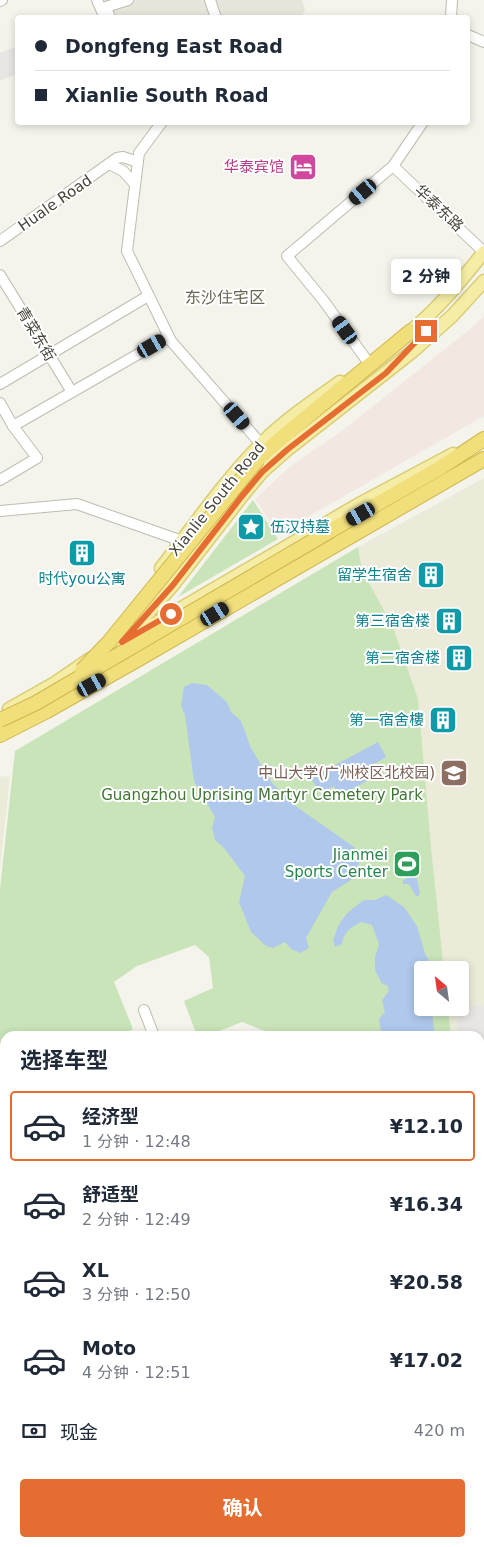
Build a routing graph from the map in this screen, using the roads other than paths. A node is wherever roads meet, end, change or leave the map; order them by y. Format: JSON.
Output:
{"nodes":[{"id":1,"x":98,"y":0,"type":"edge"},
{"id":2,"x":128,"y":0,"type":"edge"},
{"id":3,"x":210,"y":0,"type":"edge"},
{"id":4,"x":452,"y":0,"type":"edge"},
{"id":5,"x":104,"y":15,"type":"edge"},
{"id":6,"x":109,"y":15,"type":"edge"},
{"id":7,"x":215,"y":15,"type":"edge"},
{"id":8,"x":451,"y":15,"type":"edge"},
{"id":9,"x":470,"y":36,"type":"edge"},
{"id":10,"x":484,"y":42,"type":"edge"},
{"id":11,"x":160,"y":125,"type":"edge"},
{"id":12,"x":421,"y":125,"type":"edge"},
{"id":13,"x":138,"y":162,"type":"junction"},
{"id":14,"x":109,"y":164,"type":"junction"},
{"id":15,"x":393,"y":166,"type":"junction"},
{"id":16,"x":134,"y":183,"type":"junction"},
{"id":17,"x":0,"y":241,"type":"edge"},
{"id":18,"x":484,"y":252,"type":"edge"},
{"id":19,"x":484,"y":265,"type":"edge"},
{"id":20,"x":0,"y":275,"type":"edge"},
{"id":21,"x":484,"y":281,"type":"edge"},
{"id":22,"x":148,"y":296,"type":"junction"},
{"id":23,"x":411,"y":331,"type":"junction"},
{"id":24,"x":168,"y":337,"type":"junction"},
{"id":25,"x":49,"y":355,"type":"junction"},
{"id":26,"x":368,"y":362,"type":"junction"},
{"id":27,"x":386,"y":373,"type":"junction"},
{"id":28,"x":0,"y":384,"type":"edge"},
{"id":29,"x":72,"y":392,"type":"junction"},
{"id":30,"x":0,"y":403,"type":"edge"},
{"id":31,"x":13,"y":426,"type":"junction"},
{"id":32,"x":484,"y":439,"type":"edge"},
{"id":33,"x":261,"y":444,"type":"junction"},
{"id":34,"x":484,"y":459,"type":"edge"},
{"id":35,"x":0,"y":480,"type":"edge"},
{"id":36,"x":0,"y":511,"type":"edge"},
{"id":37,"x":182,"y":541,"type":"junction"},
{"id":38,"x":162,"y":567,"type":"junction"},
{"id":39,"x":179,"y":578,"type":"junction"},
{"id":40,"x":122,"y":642,"type":"junction"},
{"id":41,"x":137,"y":660,"type":"junction"},
{"id":42,"x":80,"y":665,"type":"junction"},
{"id":43,"x":67,"y":685,"type":"junction"},
{"id":44,"x":62,"y":702,"type":"junction"},
{"id":45,"x":0,"y":713,"type":"edge"},
{"id":46,"x":0,"y":720,"type":"edge"},
{"id":47,"x":0,"y":735,"type":"edge"},
{"id":48,"x":0,"y":743,"type":"edge"},
{"id":49,"x":144,"y":1010,"type":"dead end"},
{"id":50,"x":152,"y":1031,"type":"edge"}],
"edges":[{"from":1,"to":5,"type":"street"},
{"from":2,"to":6,"type":"street"},
{"from":3,"to":7,"type":"street"},
{"from":4,"to":8,"type":"street"},
{"from":9,"to":10,"type":"street"},
{"from":11,"to":13,"type":"street"},
{"from":12,"to":15,"type":"street"},
{"from":13,"to":14,"type":"street","name":"Huale Road"},
{"from":13,"to":16,"type":"street"},
{"from":14,"to":16,"type":"street"},
{"from":14,"to":17,"type":"street","name":"Huale Road"},
{"from":15,"to":18,"type":"street","name":"华泰东路"},
{"from":15,"to":26,"type":"street"},
{"from":16,"to":22,"type":"street"},
{"from":18,"to":23,"type":"main road","name":"Xianlie South Road"},
{"from":19,"to":27,"type":"main road","name":"Xianlie South Road"},
{"from":20,"to":25,"type":"street","name":"青菜东街"},
{"from":21,"to":27,"type":"main road","name":"Xianlie South Road"},
{"from":22,"to":24,"type":"street"},
{"from":22,"to":25,"type":"street"},
{"from":23,"to":26,"type":"main road","name":"Xianlie South Road"},
{"from":23,"to":43,"type":"highway","bridge":true},
{"from":24,"to":29,"type":"street"},
{"from":24,"to":33,"type":"street"},
{"from":25,"to":28,"type":"street"},
{"from":25,"to":29,"type":"street","name":"青菜东街"},
{"from":26,"to":33,"type":"main road","name":"Xianlie South Road"},
{"from":27,"to":39,"type":"main road","name":"Xianlie South Road"},
{"from":29,"to":31,"type":"street"},
{"from":30,"to":31,"type":"street"},
{"from":31,"to":35,"type":"street"},
{"from":32,"to":40,"type":"main road"},
{"from":32,"to":43,"type":"highway","bridge":true},
{"from":33,"to":37,"type":"main road","name":"Xianlie South Road"},
{"from":34,"to":41,"type":"highway"},
{"from":36,"to":37,"type":"street"},
{"from":37,"to":38,"type":"main road","name":"Xianlie South Road"},
{"from":38,"to":39,"type":"main road"},
{"from":38,"to":42,"type":"main road","name":"Xianlie South Road"},
{"from":39,"to":40,"type":"main road","name":"Xianlie South Road"},
{"from":40,"to":42,"type":"main road"},
{"from":40,"to":44,"type":"main road","name":"Xianlie South Road"},
{"from":41,"to":44,"type":"highway"},
{"from":41,"to":48,"type":"highway"},
{"from":42,"to":45,"type":"main road"},
{"from":43,"to":46,"type":"highway","bridge":true},
{"from":44,"to":47,"type":"highway"},
{"from":49,"to":50,"type":"street"}]}
